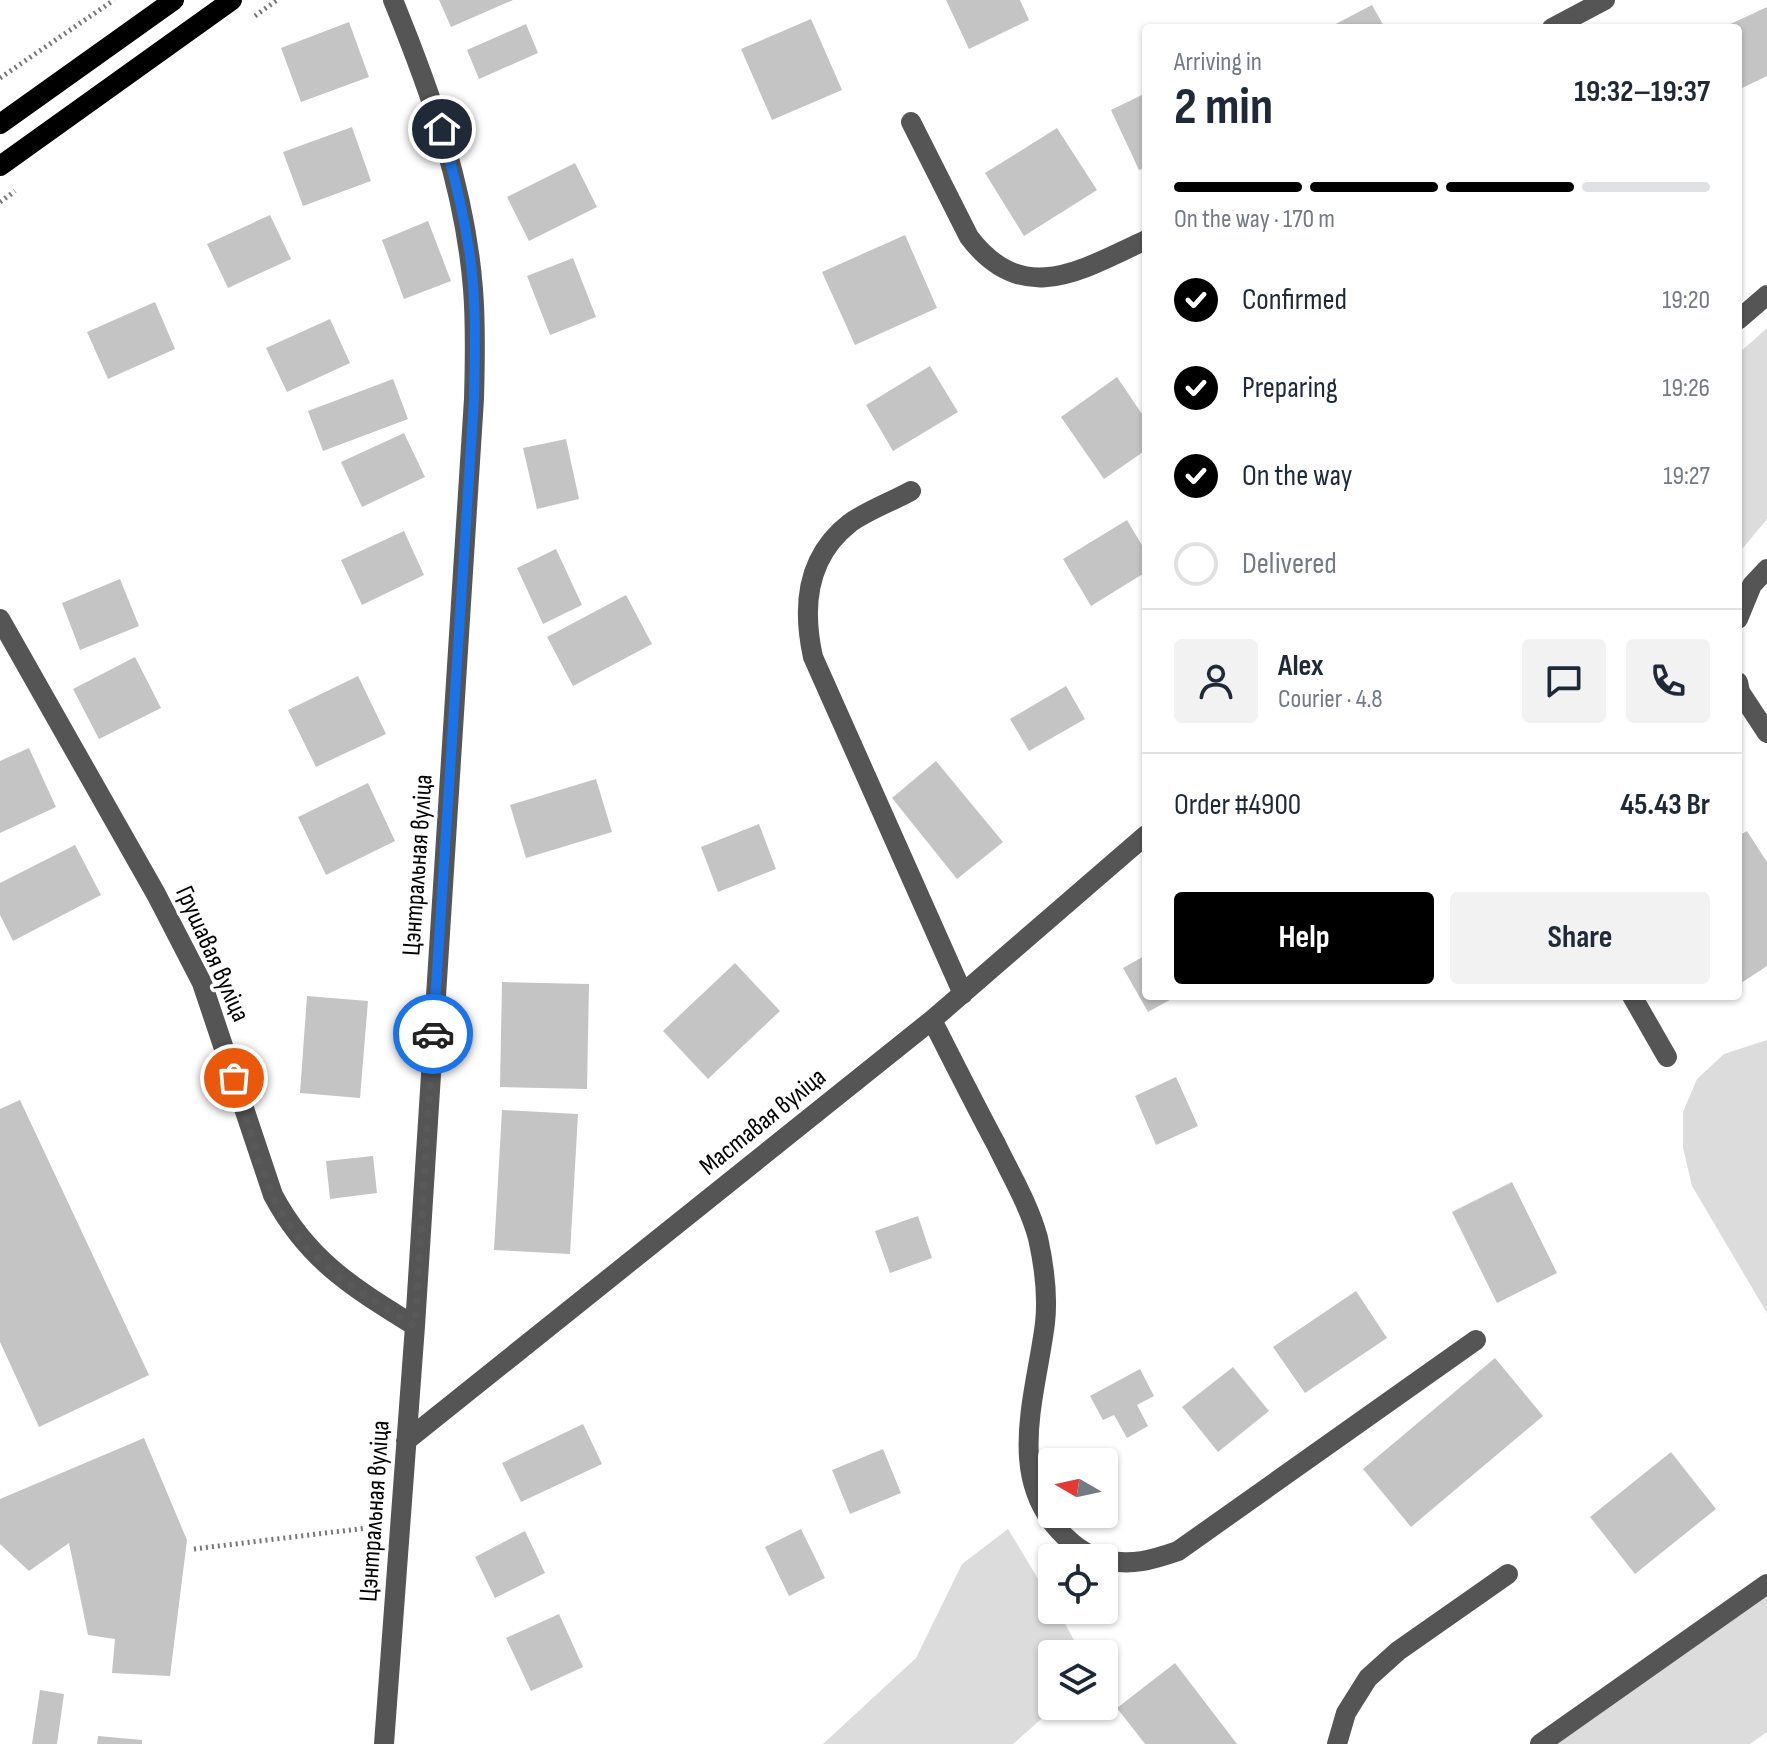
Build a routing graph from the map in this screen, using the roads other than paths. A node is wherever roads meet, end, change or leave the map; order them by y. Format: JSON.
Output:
{"nodes":[{"id":1,"x":174,"y":0,"type":"edge"},
{"id":2,"x":232,"y":0,"type":"edge"},
{"id":3,"x":393,"y":0,"type":"edge"},
{"id":4,"x":1605,"y":0,"type":"edge"},
{"id":5,"x":1560,"y":24,"type":"edge"},
{"id":6,"x":911,"y":122,"type":"dead end"},
{"id":7,"x":0,"y":124,"type":"edge"},
{"id":8,"x":0,"y":166,"type":"edge"},
{"id":9,"x":1142,"y":242,"type":"edge"},
{"id":10,"x":1767,"y":295,"type":"edge"},
{"id":11,"x":1742,"y":317,"type":"edge"},
{"id":12,"x":911,"y":491,"type":"dead end"},
{"id":13,"x":1767,"y":569,"type":"edge"},
{"id":14,"x":1742,"y":609,"type":"edge"},
{"id":15,"x":0,"y":619,"type":"edge"},
{"id":16,"x":1742,"y":695,"type":"edge"},
{"id":17,"x":1767,"y":733,"type":"edge"},
{"id":18,"x":1142,"y":838,"type":"edge"},
{"id":19,"x":963,"y":994,"type":"junction"},
{"id":20,"x":1634,"y":1000,"type":"edge"},
{"id":21,"x":932,"y":1020,"type":"junction"},
{"id":22,"x":1667,"y":1057,"type":"dead end"},
{"id":23,"x":415,"y":1326,"type":"junction"},
{"id":24,"x":1476,"y":1340,"type":"dead end"},
{"id":25,"x":406,"y":1441,"type":"junction"},
{"id":26,"x":1074,"y":1544,"type":"edge"},
{"id":27,"x":1118,"y":1563,"type":"edge"},
{"id":28,"x":1508,"y":1574,"type":"dead end"},
{"id":29,"x":1767,"y":1584,"type":"edge"},
{"id":30,"x":384,"y":1744,"type":"edge"},
{"id":31,"x":1337,"y":1744,"type":"edge"},
{"id":32,"x":1540,"y":1744,"type":"edge"}],
"edges":[{"from":1,"to":7,"type":"main road"},
{"from":2,"to":8,"type":"main road"},
{"from":3,"to":23,"type":"street","name":"Цэнтральная вуліца"},
{"from":4,"to":5,"type":"street"},
{"from":6,"to":9,"type":"street"},
{"from":10,"to":11,"type":"street"},
{"from":12,"to":19,"type":"street"},
{"from":13,"to":14,"type":"street"},
{"from":15,"to":23,"type":"street","name":"Грушавая вуліца"},
{"from":16,"to":17,"type":"street"},
{"from":18,"to":19,"type":"street","name":"Маставая вуліца"},
{"from":19,"to":21,"type":"street","name":"Маставая вуліца"},
{"from":20,"to":22,"type":"street"},
{"from":21,"to":25,"type":"street","name":"Маставая вуліца"},
{"from":21,"to":26,"type":"street"},
{"from":23,"to":25,"type":"street","name":"Цэнтральная вуліца"},
{"from":24,"to":27,"type":"street"},
{"from":25,"to":30,"type":"street","name":"Цэнтральная вуліца"},
{"from":28,"to":31,"type":"street"},
{"from":29,"to":32,"type":"street"}]}
